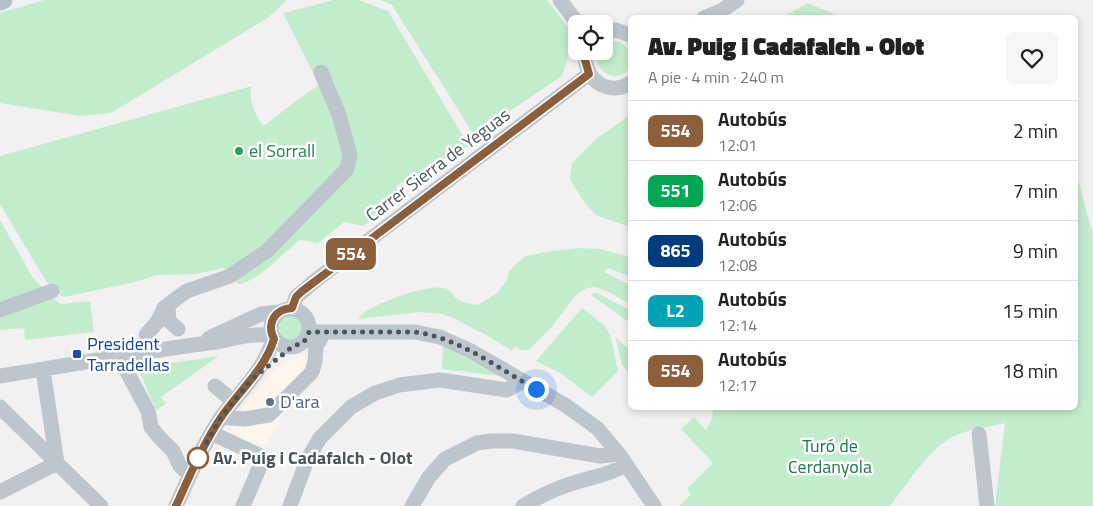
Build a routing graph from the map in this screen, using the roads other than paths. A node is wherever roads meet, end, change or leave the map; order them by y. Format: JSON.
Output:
{"nodes":[{"id":1,"x":560,"y":0,"type":"edge"},
{"id":2,"x":737,"y":0,"type":"edge"},
{"id":3,"x":571,"y":15,"type":"edge"},
{"id":4,"x":711,"y":15,"type":"edge"},
{"id":5,"x":613,"y":30,"type":"edge"},
{"id":6,"x":628,"y":34,"type":"edge"},
{"id":7,"x":585,"y":60,"type":"edge"},
{"id":8,"x":322,"y":72,"type":"dead end"},
{"id":9,"x":589,"y":74,"type":"junction"},
{"id":10,"x":628,"y":84,"type":"edge"},
{"id":11,"x":52,"y":291,"type":"dead end"},
{"id":12,"x":171,"y":302,"type":"junction"},
{"id":13,"x":0,"y":310,"type":"edge"},
{"id":14,"x":286,"y":310,"type":"junction"},
{"id":15,"x":178,"y":329,"type":"dead end"},
{"id":16,"x":313,"y":333,"type":"junction"},
{"id":17,"x":146,"y":335,"type":"dead end"},
{"id":18,"x":273,"y":337,"type":"junction"},
{"id":19,"x":235,"y":339,"type":"junction"},
{"id":20,"x":191,"y":345,"type":"junction"},
{"id":21,"x":292,"y":347,"type":"junction"},
{"id":22,"x":119,"y":357,"type":"junction"},
{"id":23,"x":43,"y":370,"type":"junction"},
{"id":24,"x":0,"y":376,"type":"edge"},
{"id":25,"x":252,"y":379,"type":"junction"},
{"id":26,"x":522,"y":382,"type":"junction"},
{"id":27,"x":215,"y":386,"type":"dead end"},
{"id":28,"x":233,"y":401,"type":"junction"},
{"id":29,"x":0,"y":407,"type":"edge"},
{"id":30,"x":221,"y":417,"type":"junction"},
{"id":31,"x":211,"y":433,"type":"junction"},
{"id":32,"x":978,"y":434,"type":"dead end"},
{"id":33,"x":623,"y":460,"type":"junction"},
{"id":34,"x":57,"y":463,"type":"junction"},
{"id":35,"x":190,"y":476,"type":"junction"},
{"id":36,"x":0,"y":492,"type":"edge"},
{"id":37,"x":101,"y":506,"type":"edge"},
{"id":38,"x":176,"y":506,"type":"edge"},
{"id":39,"x":243,"y":506,"type":"edge"},
{"id":40,"x":290,"y":506,"type":"edge"},
{"id":41,"x":412,"y":506,"type":"edge"},
{"id":42,"x":523,"y":506,"type":"edge"},
{"id":43,"x":654,"y":506,"type":"edge"},
{"id":44,"x":987,"y":506,"type":"edge"}],
"edges":[{"from":1,"to":3,"type":"street"},
{"from":2,"to":4,"type":"street"},
{"from":5,"to":6,"type":"street"},
{"from":7,"to":9,"type":"street"},
{"from":8,"to":12,"type":"street"},
{"from":9,"to":10,"type":"street"},
{"from":9,"to":14,"type":"street","name":"Carrer Sierra de Yeguas"},
{"from":11,"to":13,"type":"street"},
{"from":12,"to":15,"type":"street"},
{"from":12,"to":17,"type":"street"},
{"from":14,"to":16,"type":"street"},
{"from":14,"to":18,"type":"street"},
{"from":14,"to":20,"type":"street"},
{"from":16,"to":21,"type":"street"},
{"from":16,"to":26,"type":"street"},
{"from":16,"to":30,"type":"street"},
{"from":18,"to":19,"type":"street"},
{"from":18,"to":21,"type":"street"},
{"from":18,"to":25,"type":"street"},
{"from":19,"to":20,"type":"street"},
{"from":19,"to":25,"type":"street"},
{"from":20,"to":22,"type":"street"},
{"from":21,"to":25,"type":"street"},
{"from":22,"to":23,"type":"street"},
{"from":22,"to":35,"type":"street"},
{"from":23,"to":24,"type":"street"},
{"from":23,"to":34,"type":"street"},
{"from":25,"to":28,"type":"street"},
{"from":26,"to":33,"type":"street"},
{"from":26,"to":40,"type":"street"},
{"from":27,"to":28,"type":"street"},
{"from":28,"to":30,"type":"street"},
{"from":29,"to":34,"type":"street"},
{"from":30,"to":31,"type":"street"},
{"from":31,"to":35,"type":"street"},
{"from":31,"to":39,"type":"street"},
{"from":32,"to":44,"type":"street"},
{"from":33,"to":41,"type":"street"},
{"from":33,"to":42,"type":"street"},
{"from":33,"to":43,"type":"street"},
{"from":34,"to":36,"type":"street"},
{"from":34,"to":37,"type":"street"},
{"from":35,"to":38,"type":"street"}]}
